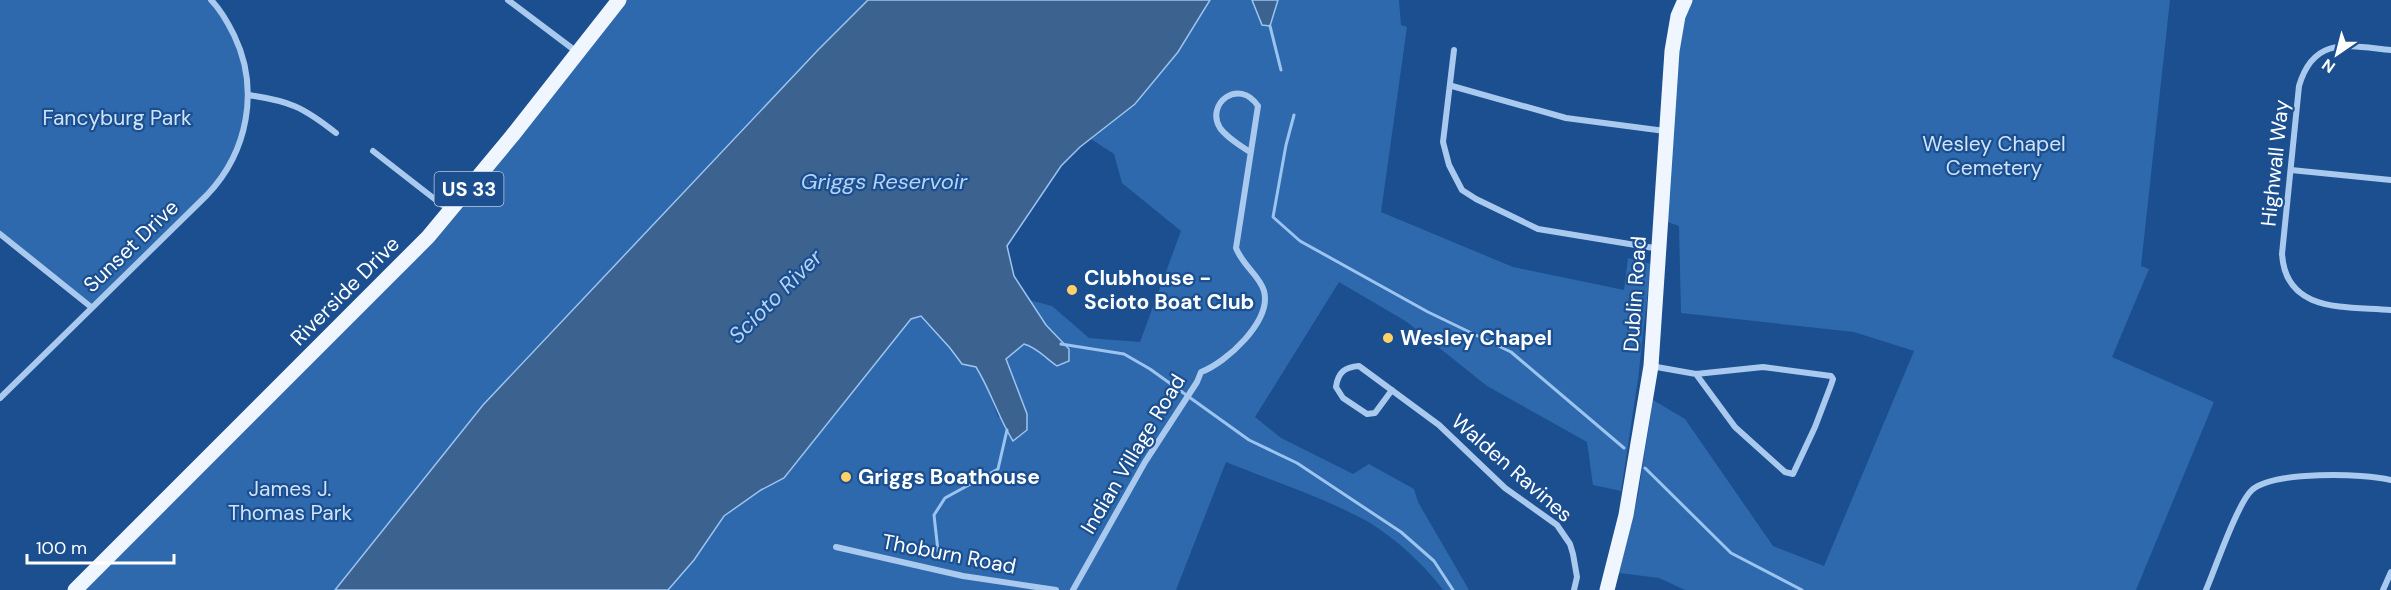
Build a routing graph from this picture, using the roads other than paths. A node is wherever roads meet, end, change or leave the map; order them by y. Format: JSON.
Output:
{"nodes":[{"id":1,"x":211,"y":0,"type":"edge"},
{"id":2,"x":508,"y":0,"type":"edge"},
{"id":3,"x":619,"y":0,"type":"edge"},
{"id":4,"x":1685,"y":0,"type":"edge"},
{"id":5,"x":1454,"y":50,"type":"dead end"},
{"id":6,"x":2391,"y":50,"type":"edge"},
{"id":7,"x":577,"y":53,"type":"junction"},
{"id":8,"x":1452,"y":86,"type":"junction"},
{"id":9,"x":248,"y":95,"type":"junction"},
{"id":10,"x":1667,"y":131,"type":"junction"},
{"id":11,"x":336,"y":133,"type":"dead end"},
{"id":12,"x":373,"y":151,"type":"dead end"},
{"id":13,"x":1250,"y":152,"type":"junction"},
{"id":14,"x":2291,"y":170,"type":"junction"},
{"id":15,"x":2391,"y":180,"type":"edge"},
{"id":16,"x":450,"y":211,"type":"junction"},
{"id":17,"x":0,"y":234,"type":"edge"},
{"id":18,"x":1660,"y":249,"type":"junction"},
{"id":19,"x":91,"y":307,"type":"junction"},
{"id":20,"x":2391,"y":310,"type":"edge"},
{"id":21,"x":1651,"y":366,"type":"junction"},
{"id":22,"x":1696,"y":374,"type":"junction"},
{"id":23,"x":1392,"y":390,"type":"junction"},
{"id":24,"x":0,"y":398,"type":"edge"},
{"id":25,"x":2391,"y":480,"type":"edge"},
{"id":26,"x":836,"y":547,"type":"dead end"},
{"id":27,"x":2391,"y":572,"type":"edge"},
{"id":28,"x":75,"y":590,"type":"edge"},
{"id":29,"x":1056,"y":590,"type":"edge"},
{"id":30,"x":1073,"y":590,"type":"edge"},
{"id":31,"x":1574,"y":590,"type":"edge"},
{"id":32,"x":1607,"y":590,"type":"edge"},
{"id":33,"x":2206,"y":590,"type":"edge"},
{"id":34,"x":2383,"y":590,"type":"edge"}],
"edges":[{"from":1,"to":9,"type":"street","name":"Sunset Drive"},
{"from":2,"to":7,"type":"street"},
{"from":3,"to":7,"type":"main road","name":"Riverside Drive","number":"US 33"},
{"from":4,"to":10,"type":"main road","name":"Dublin Road"},
{"from":5,"to":8,"type":"street"},
{"from":6,"to":14,"type":"street","name":"Highwall Way"},
{"from":7,"to":16,"type":"main road","name":"Riverside Drive","number":"US 33"},
{"from":8,"to":10,"type":"street"},
{"from":8,"to":18,"type":"street"},
{"from":9,"to":11,"type":"street"},
{"from":9,"to":19,"type":"street","name":"Sunset Drive"},
{"from":10,"to":18,"type":"main road","name":"Dublin Road"},
{"from":12,"to":16,"type":"street"},
{"from":13,"to":13,"type":"street","name":"Indian Village Road"},
{"from":13,"to":30,"type":"street","name":"Indian Village Road"},
{"from":14,"to":15,"type":"street"},
{"from":14,"to":20,"type":"street","name":"Highwall Way"},
{"from":16,"to":28,"type":"main road","name":"Riverside Drive","number":"US 33"},
{"from":17,"to":19,"type":"street"},
{"from":18,"to":21,"type":"main road","name":"Dublin Road"},
{"from":19,"to":24,"type":"street","name":"Sunset Drive"},
{"from":21,"to":22,"type":"street"},
{"from":21,"to":32,"type":"main road","name":"Dublin Road"},
{"from":22,"to":22,"type":"street"},
{"from":23,"to":23,"type":"street","name":"Walden Ravines"},
{"from":23,"to":31,"type":"street","name":"Walden Ravines"},
{"from":25,"to":33,"type":"street"},
{"from":26,"to":29,"type":"street","name":"Thoburn Road"},
{"from":27,"to":34,"type":"street"}]}
